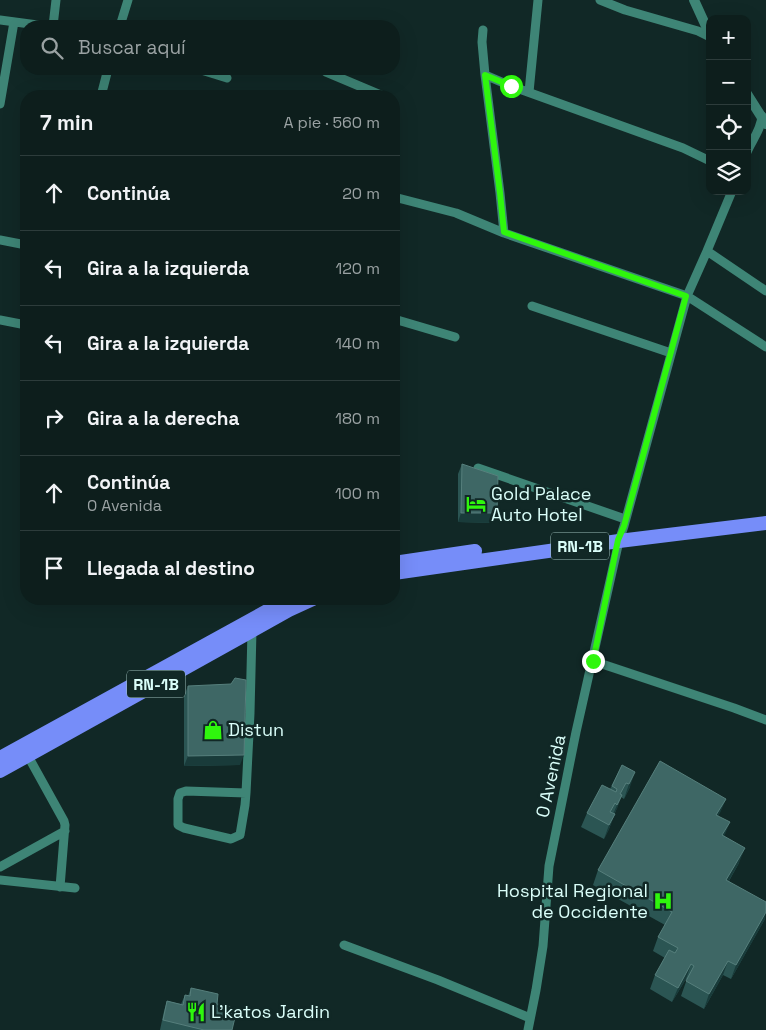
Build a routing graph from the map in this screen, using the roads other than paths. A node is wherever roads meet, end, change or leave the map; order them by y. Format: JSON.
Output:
{"nodes":[{"id":1,"x":56,"y":0,"type":"edge"},
{"id":2,"x":128,"y":0,"type":"edge"},
{"id":3,"x":538,"y":0,"type":"edge"},
{"id":4,"x":600,"y":0,"type":"edge"},
{"id":5,"x":694,"y":0,"type":"edge"},
{"id":6,"x":0,"y":20,"type":"edge"},
{"id":7,"x":54,"y":20,"type":"edge"},
{"id":8,"x":122,"y":20,"type":"edge"},
{"id":9,"x":14,"y":22,"type":"junction"},
{"id":10,"x":20,"y":23,"type":"edge"},
{"id":11,"x":706,"y":27,"type":"edge"},
{"id":12,"x":483,"y":30,"type":"dead end"},
{"id":13,"x":706,"y":35,"type":"edge"},
{"id":14,"x":106,"y":75,"type":"edge"},
{"id":15,"x":217,"y":75,"type":"edge"},
{"id":16,"x":333,"y":75,"type":"edge"},
{"id":17,"x":485,"y":75,"type":"junction"},
{"id":18,"x":227,"y":78,"type":"dead end"},
{"id":19,"x":103,"y":90,"type":"edge"},
{"id":20,"x":369,"y":90,"type":"edge"},
{"id":21,"x":530,"y":92,"type":"junction"},
{"id":22,"x":751,"y":100,"type":"edge"},
{"id":23,"x":0,"y":104,"type":"edge"},
{"id":24,"x":764,"y":120,"type":"edge"},
{"id":25,"x":748,"y":150,"type":"edge"},
{"id":26,"x":706,"y":159,"type":"edge"},
{"id":27,"x":730,"y":195,"type":"edge"},
{"id":28,"x":400,"y":198,"type":"edge"},
{"id":29,"x":504,"y":232,"type":"junction"},
{"id":30,"x":0,"y":240,"type":"edge"},
{"id":31,"x":20,"y":244,"type":"edge"},
{"id":32,"x":707,"y":251,"type":"junction"},
{"id":33,"x":766,"y":291,"type":"edge"},
{"id":34,"x":686,"y":296,"type":"junction"},
{"id":35,"x":532,"y":306,"type":"dead end"},
{"id":36,"x":0,"y":320,"type":"edge"},
{"id":37,"x":400,"y":321,"type":"edge"},
{"id":38,"x":20,"y":325,"type":"edge"},
{"id":39,"x":455,"y":337,"type":"dead end"},
{"id":40,"x":766,"y":348,"type":"edge"},
{"id":41,"x":671,"y":353,"type":"junction"},
{"id":42,"x":478,"y":468,"type":"edge"},
{"id":43,"x":766,"y":513,"type":"edge"},
{"id":44,"x":766,"y":522,"type":"edge"},
{"id":45,"x":622,"y":530,"type":"junction"},
{"id":46,"x":400,"y":562,"type":"edge"},
{"id":47,"x":400,"y":572,"type":"edge"},
{"id":48,"x":278,"y":605,"type":"edge"},
{"id":49,"x":300,"y":605,"type":"edge"},
{"id":50,"x":252,"y":630,"type":"junction"},
{"id":51,"x":593,"y":661,"type":"junction"},
{"id":52,"x":766,"y":720,"type":"edge"},
{"id":53,"x":28,"y":756,"type":"junction"},
{"id":54,"x":0,"y":758,"type":"edge"},
{"id":55,"x":0,"y":771,"type":"edge"},
{"id":56,"x":246,"y":793,"type":"junction"},
{"id":57,"x":65,"y":831,"type":"junction"},
{"id":58,"x":0,"y":867,"type":"edge"},
{"id":59,"x":0,"y":880,"type":"edge"},
{"id":60,"x":60,"y":887,"type":"junction"},
{"id":61,"x":75,"y":888,"type":"dead end"},
{"id":62,"x":344,"y":945,"type":"dead end"},
{"id":63,"x":530,"y":1018,"type":"junction"},
{"id":64,"x":528,"y":1030,"type":"edge"}],
"edges":[{"from":1,"to":7,"type":"street"},
{"from":2,"to":8,"type":"street"},
{"from":3,"to":21,"type":"street"},
{"from":4,"to":13,"type":"street"},
{"from":5,"to":11,"type":"street"},
{"from":6,"to":9,"type":"street"},
{"from":9,"to":10,"type":"street"},
{"from":9,"to":23,"type":"street"},
{"from":12,"to":17,"type":"street"},
{"from":14,"to":19,"type":"street"},
{"from":15,"to":18,"type":"street"},
{"from":16,"to":20,"type":"street"},
{"from":17,"to":21,"type":"street"},
{"from":17,"to":29,"type":"street"},
{"from":21,"to":26,"type":"street"},
{"from":22,"to":24,"type":"street"},
{"from":24,"to":25,"type":"street"},
{"from":27,"to":32,"type":"street","name":"0 Avenida"},
{"from":28,"to":29,"type":"street"},
{"from":29,"to":34,"type":"street"},
{"from":30,"to":31,"type":"street"},
{"from":32,"to":33,"type":"street"},
{"from":32,"to":34,"type":"street","name":"0 Avenida"},
{"from":34,"to":40,"type":"street"},
{"from":34,"to":41,"type":"street","name":"0 Avenida"},
{"from":35,"to":41,"type":"street"},
{"from":36,"to":38,"type":"street"},
{"from":37,"to":39,"type":"street"},
{"from":41,"to":45,"type":"street","name":"0 Avenida"},
{"from":42,"to":45,"type":"street"},
{"from":43,"to":45,"type":"highway","number":"RN-1B"},
{"from":44,"to":45,"type":"highway","number":"RN-1B"},
{"from":45,"to":46,"type":"highway","number":"RN-1B"},
{"from":45,"to":47,"type":"highway","number":"RN-1B"},
{"from":45,"to":51,"type":"street","name":"0 Avenida"},
{"from":48,"to":54,"type":"highway","number":"RN-1B"},
{"from":49,"to":50,"type":"highway","number":"RN-1B"},
{"from":50,"to":53,"type":"highway","number":"RN-1B"},
{"from":50,"to":56,"type":"street"},
{"from":51,"to":52,"type":"street"},
{"from":51,"to":63,"type":"street","name":"0 Avenida"},
{"from":53,"to":55,"type":"highway","number":"RN-1B"},
{"from":53,"to":57,"type":"street"},
{"from":56,"to":56,"type":"street"},
{"from":57,"to":58,"type":"street"},
{"from":57,"to":60,"type":"street"},
{"from":59,"to":60,"type":"street"},
{"from":60,"to":61,"type":"street"},
{"from":62,"to":63,"type":"street"},
{"from":63,"to":64,"type":"street","name":"0 Avenida"}]}
